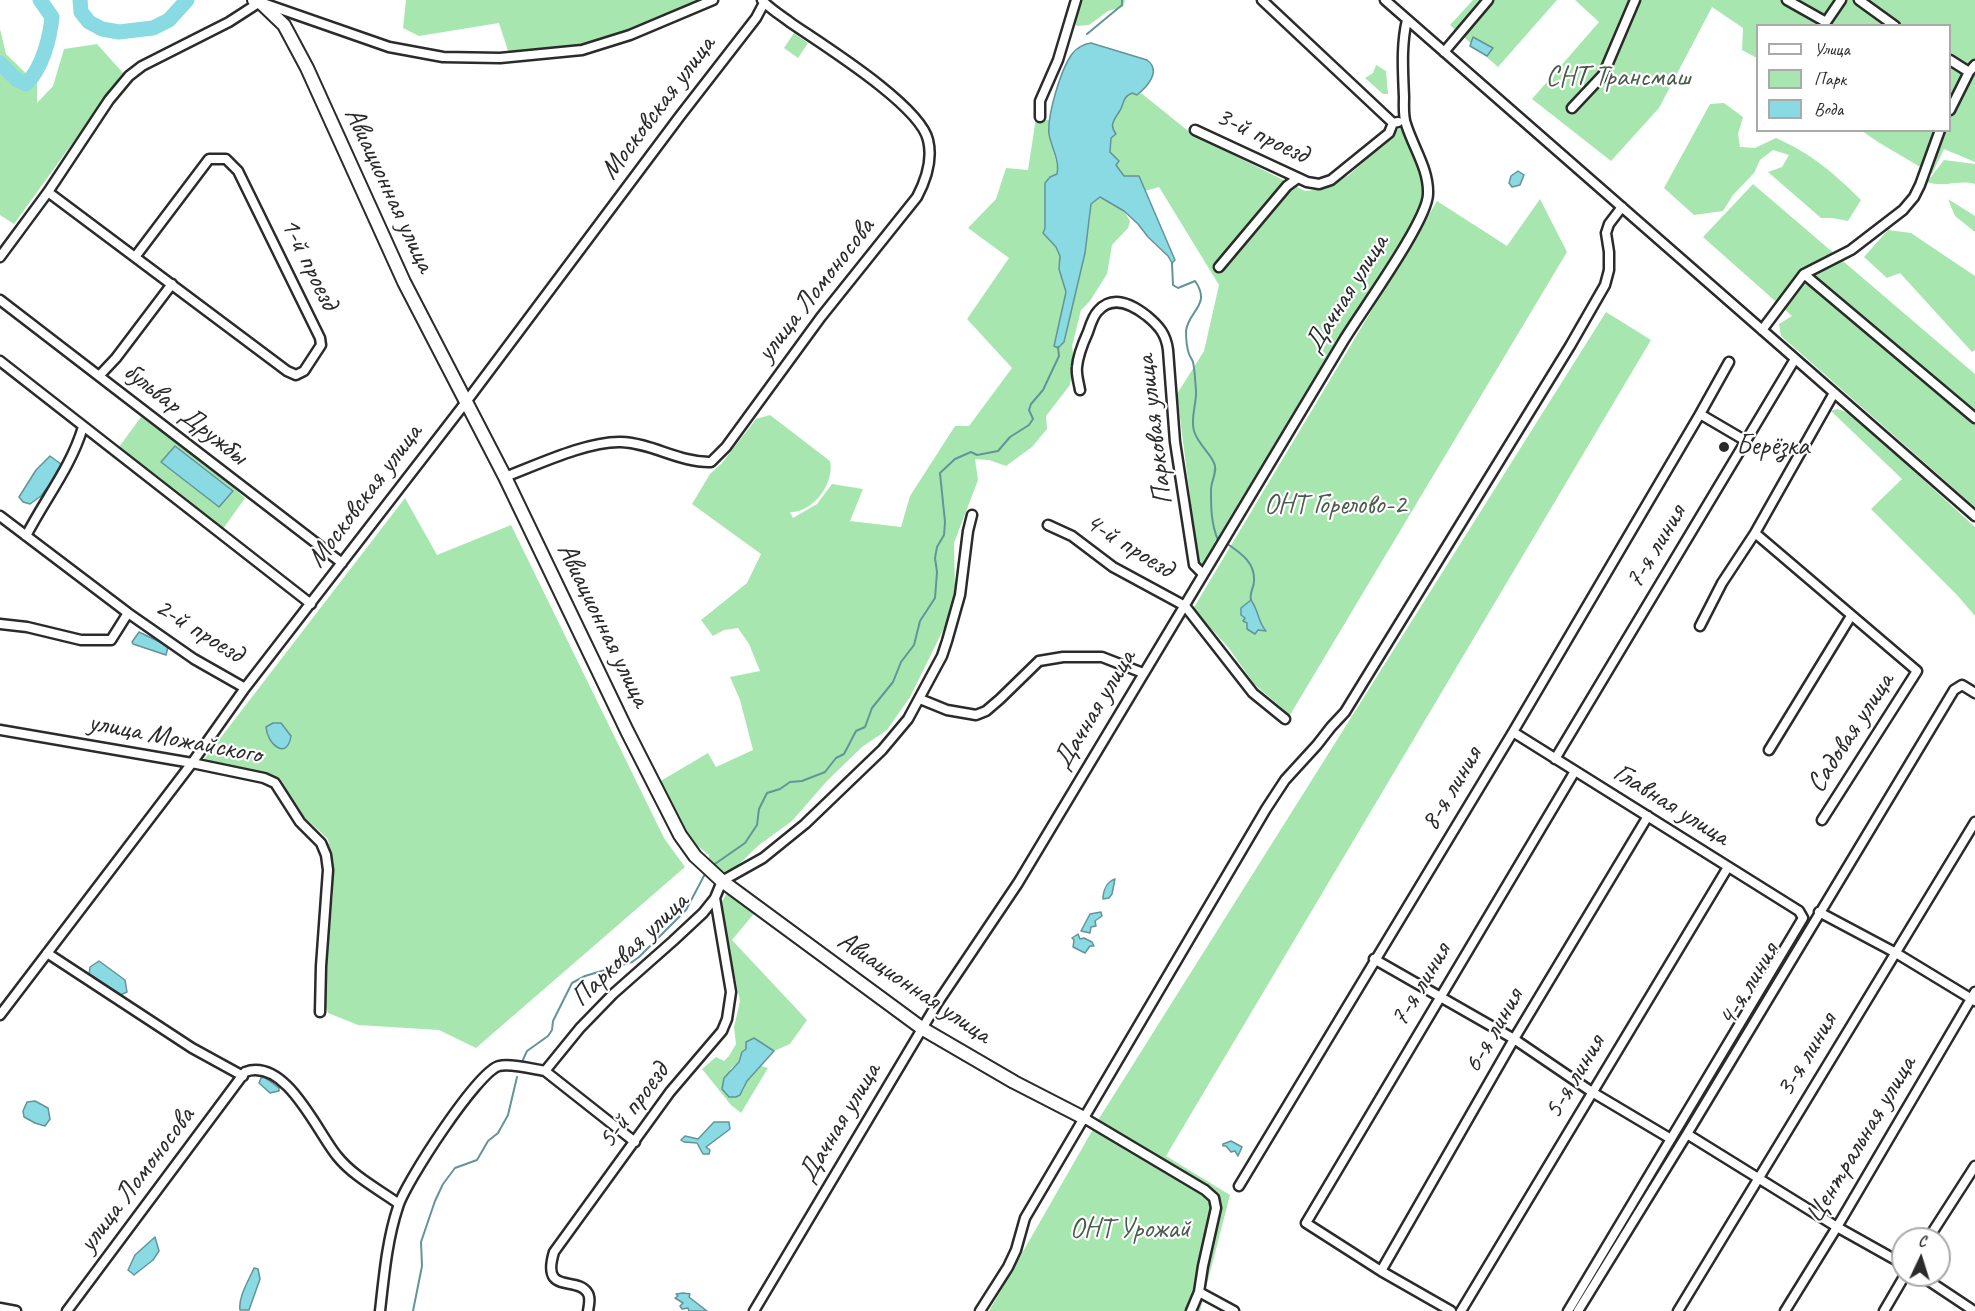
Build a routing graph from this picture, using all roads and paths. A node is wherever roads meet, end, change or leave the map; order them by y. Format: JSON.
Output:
{"nodes":[{"id":1,"x":1076,"y":0,"type":"edge"},
{"id":2,"x":1262,"y":0,"type":"edge"},
{"id":3,"x":1385,"y":0,"type":"edge"},
{"id":4,"x":1488,"y":0,"type":"edge"},
{"id":5,"x":1635,"y":0,"type":"edge"},
{"id":6,"x":1787,"y":0,"type":"edge"},
{"id":7,"x":1841,"y":0,"type":"edge"},
{"id":8,"x":1859,"y":0,"type":"edge"},
{"id":9,"x":257,"y":1,"type":"edge"},
{"id":10,"x":710,"y":1,"type":"edge"},
{"id":11,"x":763,"y":1,"type":"edge"},
{"id":12,"x":1407,"y":20,"type":"junction"},
{"id":13,"x":1892,"y":24,"type":"edge"},
{"id":14,"x":1444,"y":52,"type":"junction"},
{"id":15,"x":1951,"y":61,"type":"edge"},
{"id":16,"x":1975,"y":65,"type":"edge"},
{"id":17,"x":1969,"y":72,"type":"junction"},
{"id":18,"x":1572,"y":108,"type":"dead end"},
{"id":19,"x":1951,"y":108,"type":"edge"},
{"id":20,"x":1040,"y":117,"type":"dead end"},
{"id":21,"x":1404,"y":122,"type":"junction"},
{"id":22,"x":1394,"y":123,"type":"junction"},
{"id":23,"x":1195,"y":130,"type":"dead end"},
{"id":24,"x":1939,"y":132,"type":"edge"},
{"id":25,"x":1298,"y":178,"type":"junction"},
{"id":26,"x":48,"y":192,"type":"junction"},
{"id":27,"x":1622,"y":207,"type":"junction"},
{"id":28,"x":0,"y":257,"type":"edge"},
{"id":29,"x":135,"y":257,"type":"junction"},
{"id":30,"x":1219,"y":267,"type":"dead end"},
{"id":31,"x":1804,"y":274,"type":"junction"},
{"id":32,"x":172,"y":284,"type":"junction"},
{"id":33,"x":0,"y":300,"type":"edge"},
{"id":34,"x":1762,"y":330,"type":"junction"},
{"id":35,"x":1795,"y":359,"type":"junction"},
{"id":36,"x":0,"y":361,"type":"edge"},
{"id":37,"x":1729,"y":362,"type":"dead end"},
{"id":38,"x":99,"y":376,"type":"junction"},
{"id":39,"x":1080,"y":390,"type":"dead end"},
{"id":40,"x":1834,"y":393,"type":"junction"},
{"id":41,"x":466,"y":402,"type":"junction"},
{"id":42,"x":1700,"y":414,"type":"junction"},
{"id":43,"x":1975,"y":418,"type":"edge"},
{"id":44,"x":82,"y":427,"type":"junction"},
{"id":45,"x":1746,"y":441,"type":"junction"},
{"id":46,"x":505,"y":477,"type":"junction"},
{"id":47,"x":972,"y":515,"type":"dead end"},
{"id":48,"x":0,"y":516,"type":"edge"},
{"id":49,"x":1975,"y":516,"type":"edge"},
{"id":50,"x":1048,"y":525,"type":"dead end"},
{"id":51,"x":1755,"y":532,"type":"junction"},
{"id":52,"x":26,"y":536,"type":"junction"},
{"id":53,"x":342,"y":563,"type":"junction"},
{"id":54,"x":1203,"y":574,"type":"junction"},
{"id":55,"x":311,"y":604,"type":"junction"},
{"id":56,"x":1185,"y":606,"type":"junction"},
{"id":57,"x":128,"y":613,"type":"junction"},
{"id":58,"x":1851,"y":616,"type":"junction"},
{"id":59,"x":0,"y":624,"type":"edge"},
{"id":60,"x":1700,"y":626,"type":"dead end"},
{"id":61,"x":1143,"y":673,"type":"junction"},
{"id":62,"x":245,"y":688,"type":"junction"},
{"id":63,"x":1975,"y":693,"type":"edge"},
{"id":64,"x":920,"y":699,"type":"junction"},
{"id":65,"x":1285,"y":719,"type":"dead end"},
{"id":66,"x":0,"y":730,"type":"edge"},
{"id":67,"x":1513,"y":732,"type":"junction"},
{"id":68,"x":1769,"y":750,"type":"dead end"},
{"id":69,"x":1555,"y":759,"type":"junction"},
{"id":70,"x":192,"y":763,"type":"junction"},
{"id":71,"x":1575,"y":771,"type":"junction"},
{"id":72,"x":1648,"y":816,"type":"junction"},
{"id":73,"x":1822,"y":820,"type":"dead end"},
{"id":74,"x":1975,"y":822,"type":"edge"},
{"id":75,"x":1728,"y":867,"type":"junction"},
{"id":76,"x":722,"y":881,"type":"junction"},
{"id":77,"x":715,"y":898,"type":"junction"},
{"id":78,"x":1819,"y":912,"type":"junction"},
{"id":79,"x":47,"y":953,"type":"junction"},
{"id":80,"x":1896,"y":953,"type":"junction"},
{"id":81,"x":1374,"y":959,"type":"junction"},
{"id":82,"x":1440,"y":996,"type":"junction"},
{"id":83,"x":1974,"y":997,"type":"edge"},
{"id":84,"x":320,"y":1012,"type":"dead end"},
{"id":85,"x":0,"y":1015,"type":"edge"},
{"id":86,"x":922,"y":1029,"type":"junction"},
{"id":87,"x":1514,"y":1039,"type":"junction"},
{"id":88,"x":545,"y":1071,"type":"junction"},
{"id":89,"x":243,"y":1076,"type":"junction"},
{"id":90,"x":1592,"y":1092,"type":"junction"},
{"id":91,"x":1084,"y":1118,"type":"junction"},
{"id":92,"x":1687,"y":1134,"type":"junction"},
{"id":93,"x":1671,"y":1139,"type":"junction"},
{"id":94,"x":634,"y":1142,"type":"junction"},
{"id":95,"x":1975,"y":1166,"type":"edge"},
{"id":96,"x":1758,"y":1179,"type":"junction"},
{"id":97,"x":1239,"y":1186,"type":"dead end"},
{"id":98,"x":399,"y":1204,"type":"junction"},
{"id":99,"x":1837,"y":1227,"type":"junction"},
{"id":100,"x":1936,"y":1227,"type":"edge"},
{"id":101,"x":1891,"y":1257,"type":"edge"},
{"id":102,"x":1381,"y":1270,"type":"junction"},
{"id":103,"x":1898,"y":1287,"type":"edge"},
{"id":104,"x":1938,"y":1287,"type":"edge"},
{"id":105,"x":1199,"y":1292,"type":"junction"},
{"id":106,"x":0,"y":1308,"type":"edge"},
{"id":107,"x":16,"y":1311,"type":"edge"},
{"id":108,"x":67,"y":1311,"type":"edge"},
{"id":109,"x":380,"y":1311,"type":"edge"},
{"id":110,"x":588,"y":1311,"type":"edge"},
{"id":111,"x":754,"y":1311,"type":"edge"},
{"id":112,"x":980,"y":1311,"type":"edge"},
{"id":113,"x":1191,"y":1311,"type":"edge"},
{"id":114,"x":1234,"y":1311,"type":"edge"},
{"id":115,"x":1451,"y":1311,"type":"edge"},
{"id":116,"x":1461,"y":1311,"type":"edge"},
{"id":117,"x":1568,"y":1311,"type":"edge"},
{"id":118,"x":1578,"y":1311,"type":"edge"},
{"id":119,"x":1678,"y":1311,"type":"edge"},
{"id":120,"x":1785,"y":1311,"type":"edge"},
{"id":121,"x":1884,"y":1311,"type":"edge"},
{"id":122,"x":1974,"y":1311,"type":"edge"}],
"edges":[{"from":1,"to":20,"type":"street"},
{"from":2,"to":22,"type":"street"},
{"from":3,"to":12,"type":"street"},
{"from":4,"to":14,"type":"street"},
{"from":5,"to":18,"type":"street"},
{"from":6,"to":7,"type":"street"},
{"from":8,"to":13,"type":"street"},
{"from":9,"to":10,"type":"street"},
{"from":9,"to":26,"type":"street"},
{"from":9,"to":41,"type":"street","name":"Авиационная улица"},
{"from":11,"to":41,"type":"street","name":"Московская улица"},
{"from":11,"to":46,"type":"street","name":"улица Ломоносова"},
{"from":12,"to":14,"type":"street"},
{"from":12,"to":21,"type":"street","name":"Дачная улица"},
{"from":14,"to":27,"type":"street"},
{"from":15,"to":17,"type":"street"},
{"from":16,"to":17,"type":"street"},
{"from":17,"to":19,"type":"street"},
{"from":21,"to":22,"type":"street"},
{"from":21,"to":54,"type":"street","name":"Дачная улица"},
{"from":22,"to":25,"type":"street","name":"3-й проезд"},
{"from":23,"to":25,"type":"street","name":"3-й проезд"},
{"from":24,"to":31,"type":"street"},
{"from":25,"to":30,"type":"street"},
{"from":26,"to":28,"type":"street"},
{"from":26,"to":29,"type":"street","name":"1-й проезд"},
{"from":27,"to":34,"type":"street"},
{"from":27,"to":91,"type":"street"},
{"from":29,"to":32,"type":"street","name":"1-й проезд"},
{"from":29,"to":32,"type":"street","name":"1-й проезд"},
{"from":31,"to":34,"type":"street"},
{"from":31,"to":43,"type":"street"},
{"from":32,"to":38,"type":"street"},
{"from":33,"to":38,"type":"street","name":"бульвар Дружбы"},
{"from":34,"to":35,"type":"street"},
{"from":35,"to":40,"type":"street"},
{"from":35,"to":45,"type":"street","name":"7-я линия"},
{"from":36,"to":44,"type":"street"},
{"from":37,"to":42,"type":"street","name":"8-я линия"},
{"from":38,"to":53,"type":"street","name":"бульвар Дружбы"},
{"from":39,"to":54,"type":"street","name":"Парковая улица"},
{"from":40,"to":49,"type":"street"},
{"from":40,"to":51,"type":"street"},
{"from":41,"to":46,"type":"street","name":"Авиационная улица"},
{"from":41,"to":53,"type":"street","name":"Московская улица"},
{"from":42,"to":45,"type":"street"},
{"from":42,"to":67,"type":"street","name":"8-я линия"},
{"from":44,"to":52,"type":"street"},
{"from":44,"to":55,"type":"street"},
{"from":45,"to":69,"type":"street","name":"7-я линия"},
{"from":46,"to":76,"type":"street","name":"Авиационная улица"},
{"from":47,"to":64,"type":"street","name":"Парковая улица"},
{"from":48,"to":52,"type":"street","name":"2-й проезд"},
{"from":50,"to":56,"type":"street","name":"4-й проезд"},
{"from":51,"to":58,"type":"street"},
{"from":51,"to":60,"type":"street"},
{"from":52,"to":57,"type":"street","name":"2-й проезд"},
{"from":53,"to":55,"type":"street","name":"Московская улица"},
{"from":54,"to":56,"type":"street","name":"Дачная улица"},
{"from":55,"to":62,"type":"street","name":"Московская улица"},
{"from":56,"to":61,"type":"street","name":"Дачная улица"},
{"from":56,"to":65,"type":"street"},
{"from":57,"to":59,"type":"street","name":"2-й проезд"},
{"from":57,"to":62,"type":"street","name":"2-й проезд"},
{"from":58,"to":68,"type":"street"},
{"from":58,"to":73,"type":"street","name":"Садовая улица"},
{"from":61,"to":64,"type":"street"},
{"from":61,"to":86,"type":"street","name":"Дачная улица"},
{"from":62,"to":70,"type":"street","name":"Московская улица"},
{"from":63,"to":78,"type":"street","name":"4-я линия"},
{"from":64,"to":76,"type":"street","name":"Парковая улица"},
{"from":66,"to":70,"type":"street","name":"улица Можайского"},
{"from":67,"to":69,"type":"street","name":"Главная улица"},
{"from":67,"to":81,"type":"street","name":"8-я линия"},
{"from":69,"to":71,"type":"street","name":"Главная улица"},
{"from":70,"to":79,"type":"street","name":"Московская улица"},
{"from":70,"to":84,"type":"street","name":"улица Можайского"},
{"from":71,"to":72,"type":"street","name":"Главная улица"},
{"from":71,"to":82,"type":"street","name":"7-я линия"},
{"from":72,"to":75,"type":"street","name":"Главная улица"},
{"from":72,"to":87,"type":"street","name":"6-я линия"},
{"from":74,"to":80,"type":"street","name":"3-я линия"},
{"from":75,"to":90,"type":"street","name":"5-я линия"},
{"from":75,"to":93,"type":"street","name":"Главная улица"},
{"from":76,"to":77,"type":"street","name":"Парковая улица"},
{"from":76,"to":86,"type":"street","name":"Авиационная улица"},
{"from":77,"to":88,"type":"street","name":"Парковая улица"},
{"from":77,"to":94,"type":"street","name":"5-й проезд"},
{"from":78,"to":80,"type":"street"},
{"from":78,"to":92,"type":"street","name":"4-я линия"},
{"from":79,"to":85,"type":"street","name":"Московская улица"},
{"from":79,"to":89,"type":"street"},
{"from":80,"to":83,"type":"street"},
{"from":80,"to":96,"type":"street","name":"3-я линия"},
{"from":81,"to":82,"type":"street"},
{"from":81,"to":97,"type":"street","name":"8-я линия"},
{"from":82,"to":87,"type":"street"},
{"from":82,"to":102,"type":"street","name":"7-я линия"},
{"from":83,"to":99,"type":"street","name":"Центральная улица"},
{"from":86,"to":91,"type":"street","name":"Авиационная улица"},
{"from":86,"to":111,"type":"street","name":"Дачная улица"},
{"from":87,"to":90,"type":"street"},
{"from":87,"to":102,"type":"street","name":"6-я линия"},
{"from":88,"to":94,"type":"street"},
{"from":88,"to":98,"type":"street"},
{"from":89,"to":98,"type":"street"},
{"from":89,"to":108,"type":"street","name":"улица Ломоносова"},
{"from":90,"to":93,"type":"street"},
{"from":90,"to":116,"type":"street","name":"5-я линия"},
{"from":91,"to":105,"type":"street"},
{"from":91,"to":112,"type":"street"},
{"from":92,"to":96,"type":"street"},
{"from":92,"to":118,"type":"street","name":"4-я линия"},
{"from":93,"to":117,"type":"street"},
{"from":94,"to":110,"type":"street","name":"5-й проезд"},
{"from":95,"to":100,"type":"street"},
{"from":96,"to":99,"type":"street"},
{"from":96,"to":119,"type":"street","name":"3-я линия"},
{"from":98,"to":109,"type":"street"},
{"from":99,"to":101,"type":"street"},
{"from":99,"to":120,"type":"street","name":"Центральная улица"},
{"from":102,"to":115,"type":"street"},
{"from":103,"to":121,"type":"street"},
{"from":104,"to":122,"type":"street"},
{"from":105,"to":113,"type":"street"},
{"from":105,"to":114,"type":"street"},
{"from":106,"to":107,"type":"street"}]}
